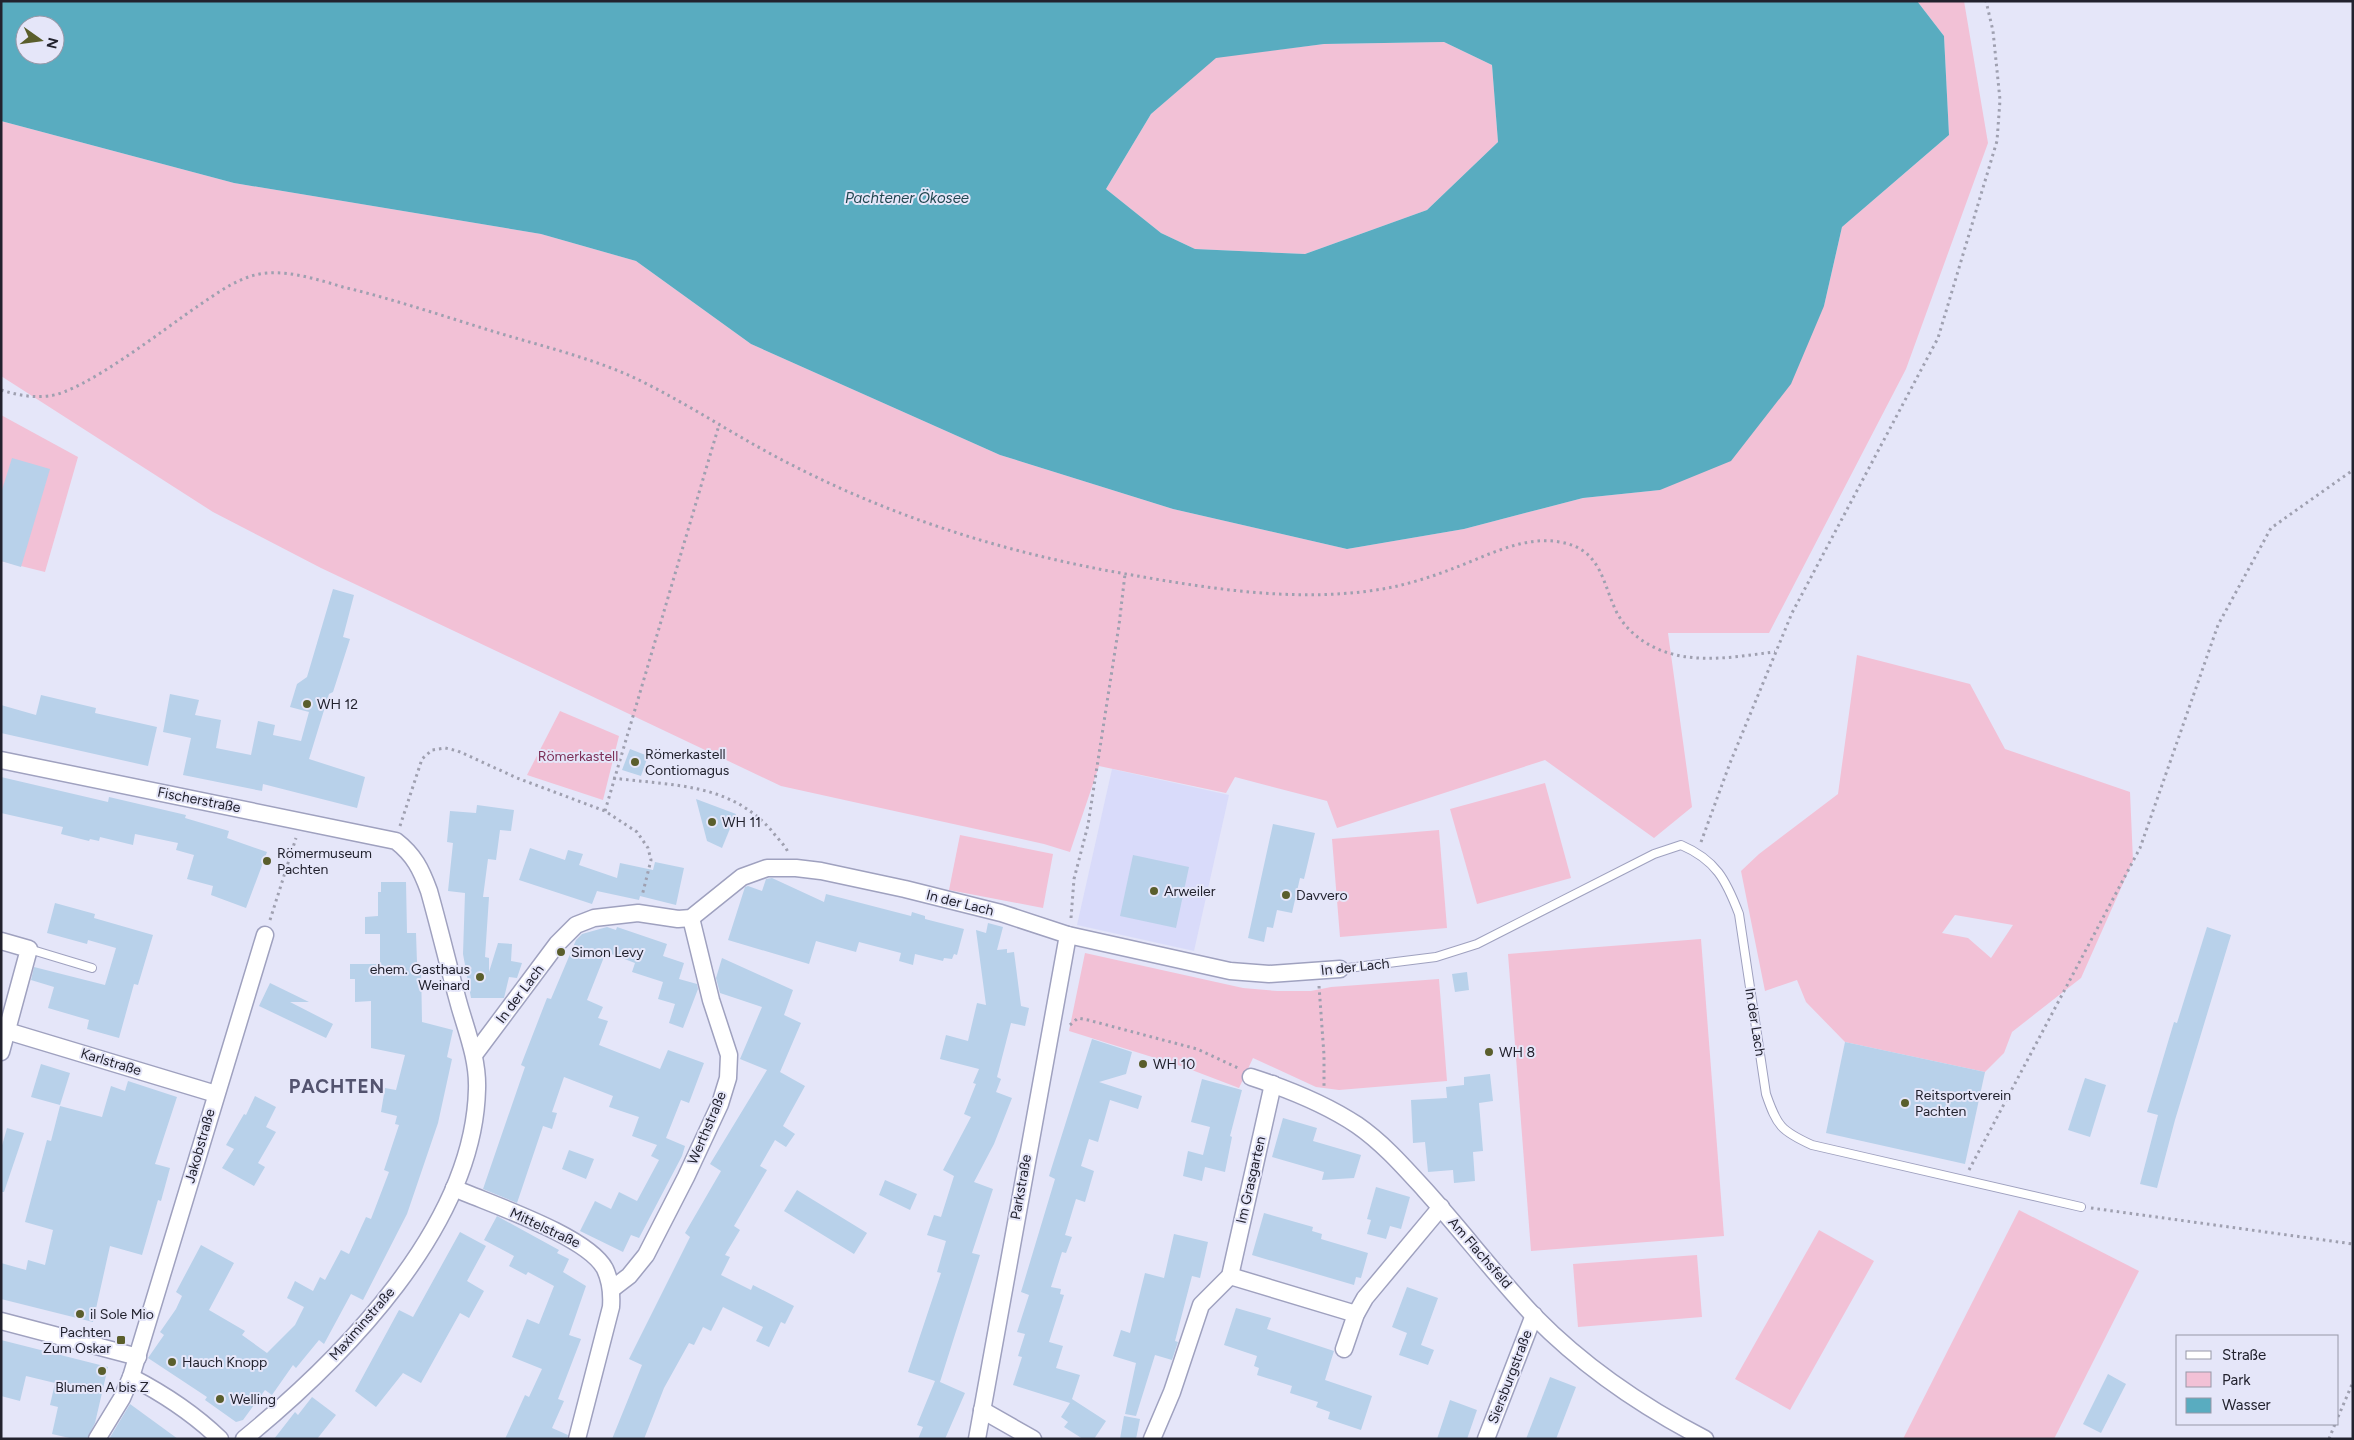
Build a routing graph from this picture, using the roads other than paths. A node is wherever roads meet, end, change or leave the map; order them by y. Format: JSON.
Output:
{"nodes":[{"id":1,"x":1,"y":760,"type":"edge"},
{"id":2,"x":396,"y":841,"type":"joint"},
{"id":3,"x":691,"y":918,"type":"junction"},
{"id":4,"x":265,"y":935,"type":"road end"},
{"id":5,"x":1068,"y":935,"type":"junction"},
{"id":6,"x":1,"y":941,"type":"edge"},
{"id":7,"x":29,"y":949,"type":"junction"},
{"id":8,"x":92,"y":968,"type":"dead end"},
{"id":9,"x":1340,"y":969,"type":"joint"},
{"id":10,"x":7,"y":1031,"type":"junction"},
{"id":11,"x":1,"y":1052,"type":"edge"},
{"id":12,"x":474,"y":1055,"type":"junction"},
{"id":13,"x":1251,"y":1076,"type":"road end"},
{"id":14,"x":1273,"y":1084,"type":"junction"},
{"id":15,"x":216,"y":1094,"type":"junction"},
{"id":16,"x":454,"y":1188,"type":"junction"},
{"id":17,"x":2081,"y":1206,"type":"road end"},
{"id":18,"x":1441,"y":1207,"type":"junction"},
{"id":19,"x":1230,"y":1276,"type":"junction"},
{"id":20,"x":612,"y":1289,"type":"junction"},
{"id":21,"x":1356,"y":1314,"type":"junction"},
{"id":22,"x":1534,"y":1315,"type":"junction"},
{"id":23,"x":1,"y":1321,"type":"edge"},
{"id":24,"x":1344,"y":1349,"type":"dead end"},
{"id":25,"x":138,"y":1357,"type":"junction"},
{"id":26,"x":131,"y":1377,"type":"junction"},
{"id":27,"x":982,"y":1410,"type":"junction"},
{"id":28,"x":97,"y":1439,"type":"edge"},
{"id":29,"x":220,"y":1439,"type":"edge"},
{"id":30,"x":244,"y":1439,"type":"edge"},
{"id":31,"x":577,"y":1439,"type":"edge"},
{"id":32,"x":977,"y":1439,"type":"edge"},
{"id":33,"x":1033,"y":1439,"type":"edge"},
{"id":34,"x":1152,"y":1439,"type":"edge"},
{"id":35,"x":1486,"y":1439,"type":"edge"},
{"id":36,"x":1705,"y":1439,"type":"edge"}],
"edges":[{"from":1,"to":2,"type":"street","name":"Fischerstraße"},
{"from":2,"to":12,"type":"street","name":"Maximinstraße"},
{"from":3,"to":5,"type":"street","name":"In der Lach"},
{"from":3,"to":12,"type":"street","name":"In der Lach"},
{"from":3,"to":20,"type":"street","name":"Werthstraße"},
{"from":4,"to":15,"type":"street","name":"Jakobstraße"},
{"from":5,"to":9,"type":"street","name":"In der Lach"},
{"from":5,"to":27,"type":"street","name":"Parkstraße"},
{"from":6,"to":7,"type":"street"},
{"from":7,"to":8,"type":"lane"},
{"from":7,"to":10,"type":"street"},
{"from":9,"to":17,"type":"lane","name":"In der Lach"},
{"from":10,"to":11,"type":"street"},
{"from":10,"to":15,"type":"street","name":"Karlstraße"},
{"from":12,"to":16,"type":"street","name":"Maximinstraße"},
{"from":13,"to":14,"type":"street","name":"Am Flachsfeld"},
{"from":14,"to":18,"type":"street","name":"Am Flachsfeld"},
{"from":14,"to":19,"type":"street","name":"Im Grasgarten"},
{"from":15,"to":25,"type":"street","name":"Jakobstraße"},
{"from":16,"to":20,"type":"street","name":"Mittelstraße"},
{"from":16,"to":30,"type":"street","name":"Maximinstraße"},
{"from":18,"to":21,"type":"street"},
{"from":18,"to":22,"type":"street","name":"Am Flachsfeld"},
{"from":19,"to":21,"type":"street"},
{"from":19,"to":34,"type":"street"},
{"from":20,"to":31,"type":"street"},
{"from":21,"to":24,"type":"street"},
{"from":22,"to":35,"type":"street","name":"Siersburgstraße"},
{"from":22,"to":36,"type":"street","name":"Am Flachsfeld"},
{"from":23,"to":25,"type":"street"},
{"from":25,"to":26,"type":"street","name":"Jakobstraße"},
{"from":26,"to":28,"type":"street","name":"Jakobstraße"},
{"from":26,"to":29,"type":"street"},
{"from":27,"to":32,"type":"street","name":"Parkstraße"},
{"from":27,"to":33,"type":"street"}]}
